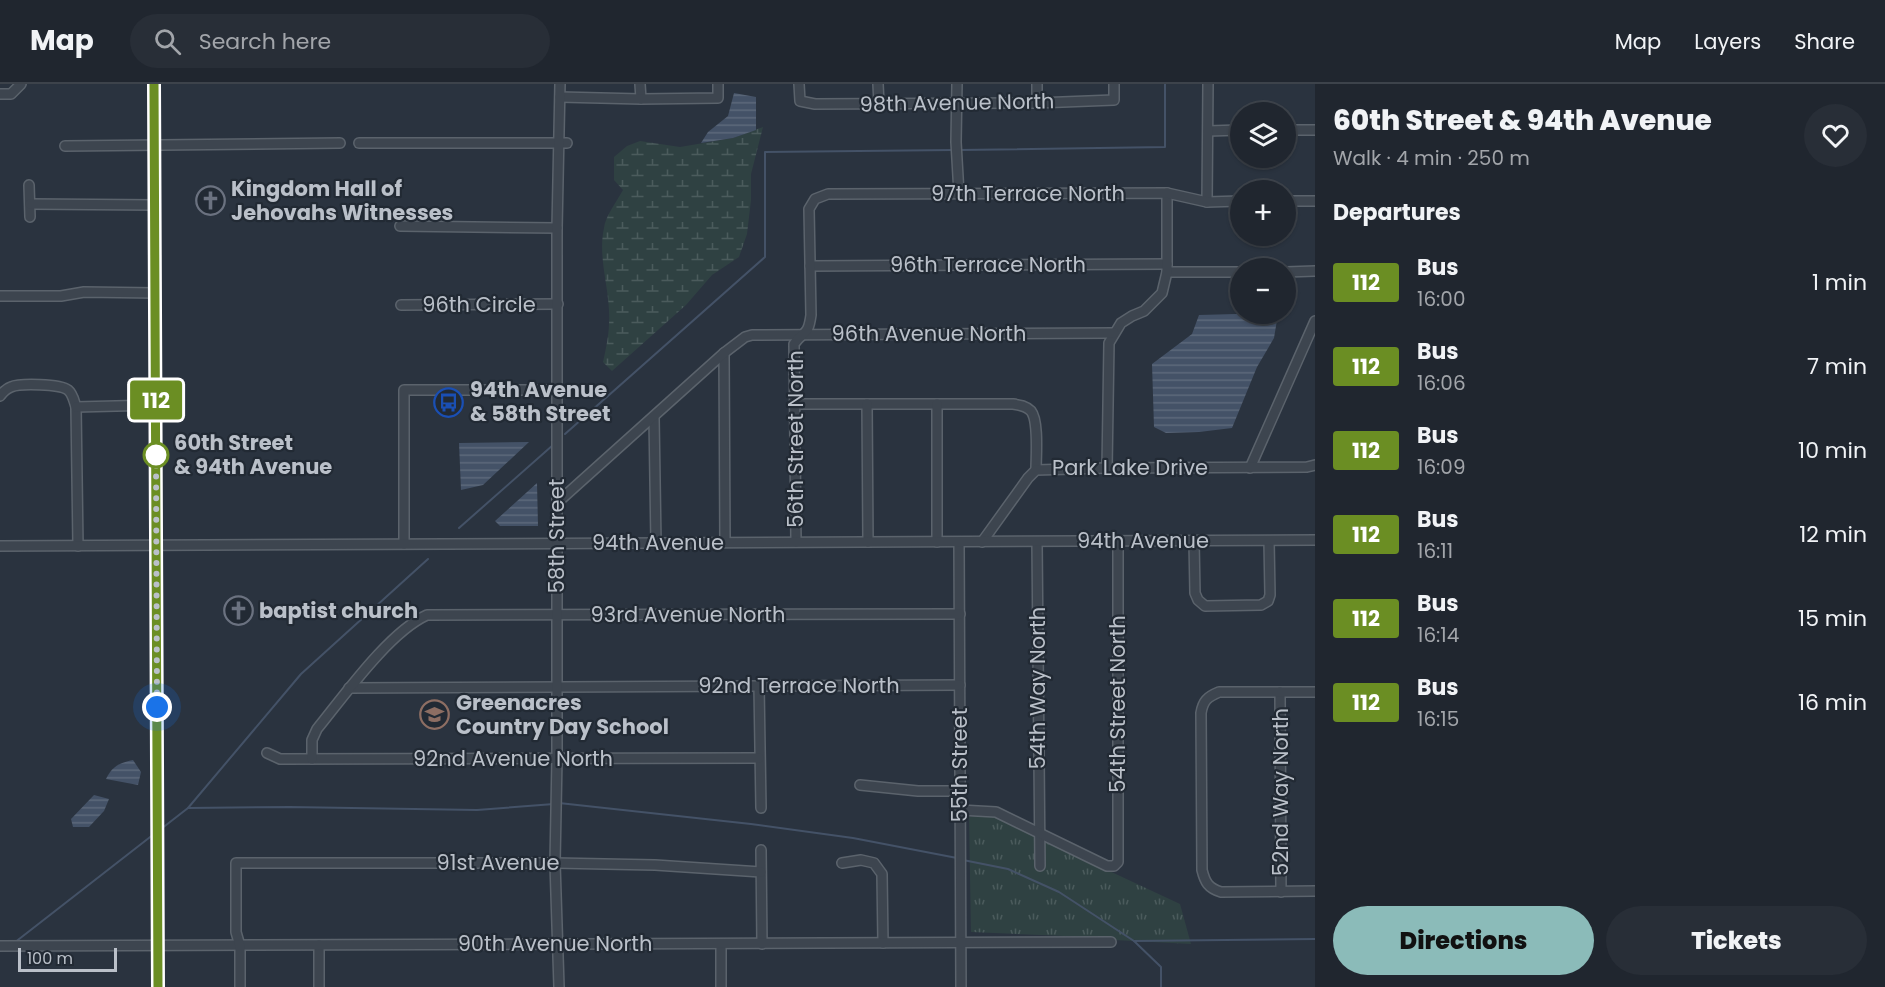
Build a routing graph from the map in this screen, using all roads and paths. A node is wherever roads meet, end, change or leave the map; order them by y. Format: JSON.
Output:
{"nodes":[{"id":1,"x":21,"y":84,"type":"edge"},
{"id":2,"x":154,"y":84,"type":"edge"},
{"id":3,"x":560,"y":84,"type":"edge"},
{"id":4,"x":640,"y":84,"type":"edge"},
{"id":5,"x":718,"y":84,"type":"edge"},
{"id":6,"x":799,"y":84,"type":"edge"},
{"id":7,"x":878,"y":84,"type":"edge"},
{"id":8,"x":957,"y":84,"type":"edge"},
{"id":9,"x":1037,"y":84,"type":"edge"},
{"id":10,"x":1113,"y":84,"type":"edge"},
{"id":11,"x":1208,"y":84,"type":"edge"},
{"id":12,"x":0,"y":94,"type":"edge"},
{"id":13,"x":560,"y":97,"type":"junction"},
{"id":14,"x":641,"y":99,"type":"junction"},
{"id":15,"x":957,"y":103,"type":"junction"},
{"id":16,"x":1037,"y":103,"type":"junction"},
{"id":17,"x":879,"y":104,"type":"junction"},
{"id":18,"x":1208,"y":130,"type":"junction"},
{"id":19,"x":1230,"y":130,"type":"edge"},
{"id":20,"x":1296,"y":130,"type":"edge"},
{"id":21,"x":1315,"y":130,"type":"edge"},
{"id":22,"x":359,"y":142,"type":"dead end"},
{"id":23,"x":340,"y":143,"type":"dead end"},
{"id":24,"x":563,"y":143,"type":"junction"},
{"id":25,"x":154,"y":145,"type":"junction"},
{"id":26,"x":65,"y":146,"type":"dead end"},
{"id":27,"x":29,"y":184,"type":"dead end"},
{"id":28,"x":1167,"y":193,"type":"junction"},
{"id":29,"x":959,"y":194,"type":"junction"},
{"id":30,"x":815,"y":198,"type":"joint"},
{"id":31,"x":1230,"y":201,"type":"edge"},
{"id":32,"x":1296,"y":201,"type":"edge"},
{"id":33,"x":1315,"y":201,"type":"edge"},
{"id":34,"x":1207,"y":202,"type":"junction"},
{"id":35,"x":30,"y":204,"type":"junction"},
{"id":36,"x":155,"y":205,"type":"junction"},
{"id":37,"x":30,"y":217,"type":"dead end"},
{"id":38,"x":400,"y":226,"type":"dead end"},
{"id":39,"x":557,"y":228,"type":"junction"},
{"id":40,"x":810,"y":266,"type":"junction"},
{"id":41,"x":1167,"y":268,"type":"junction"},
{"id":42,"x":1230,"y":271,"type":"edge"},
{"id":43,"x":1315,"y":271,"type":"edge"},
{"id":44,"x":1296,"y":272,"type":"edge"},
{"id":45,"x":155,"y":293,"type":"junction"},
{"id":46,"x":0,"y":296,"type":"edge"},
{"id":47,"x":558,"y":304,"type":"junction"},
{"id":48,"x":401,"y":305,"type":"dead end"},
{"id":49,"x":1315,"y":321,"type":"edge"},
{"id":50,"x":1114,"y":333,"type":"junction"},
{"id":51,"x":804,"y":335,"type":"junction"},
{"id":52,"x":724,"y":353,"type":"junction"},
{"id":53,"x":557,"y":390,"type":"junction"},
{"id":54,"x":2,"y":393,"type":"edge"},
{"id":55,"x":795,"y":404,"type":"junction"},
{"id":56,"x":867,"y":404,"type":"junction"},
{"id":57,"x":937,"y":404,"type":"junction"},
{"id":58,"x":156,"y":405,"type":"junction"},
{"id":59,"x":76,"y":407,"type":"junction"},
{"id":60,"x":654,"y":417,"type":"junction"},
{"id":61,"x":1315,"y":465,"type":"edge"},
{"id":62,"x":1107,"y":468,"type":"junction"},
{"id":63,"x":1250,"y":468,"type":"junction"},
{"id":64,"x":1036,"y":470,"type":"junction"},
{"id":65,"x":558,"y":502,"type":"junction"},
{"id":66,"x":1315,"y":540,"type":"edge"},
{"id":67,"x":1118,"y":541,"type":"junction"},
{"id":68,"x":1194,"y":541,"type":"junction"},
{"id":69,"x":1269,"y":541,"type":"junction"},
{"id":70,"x":725,"y":542,"type":"junction"},
{"id":71,"x":796,"y":542,"type":"junction"},
{"id":72,"x":868,"y":542,"type":"junction"},
{"id":73,"x":937,"y":542,"type":"junction"},
{"id":74,"x":982,"y":542,"type":"junction"},
{"id":75,"x":1037,"y":542,"type":"junction"},
{"id":76,"x":558,"y":543,"type":"junction"},
{"id":77,"x":656,"y":543,"type":"junction"},
{"id":78,"x":959,"y":543,"type":"junction"},
{"id":79,"x":404,"y":544,"type":"junction"},
{"id":80,"x":156,"y":545,"type":"junction"},
{"id":81,"x":0,"y":546,"type":"edge"},
{"id":82,"x":78,"y":546,"type":"junction"},
{"id":83,"x":960,"y":614,"type":"junction"},
{"id":84,"x":557,"y":615,"type":"junction"},
{"id":85,"x":960,"y":685,"type":"junction"},
{"id":86,"x":759,"y":686,"type":"junction"},
{"id":87,"x":557,"y":687,"type":"junction"},
{"id":88,"x":350,"y":688,"type":"junction"},
{"id":89,"x":1280,"y":692,"type":"junction"},
{"id":90,"x":1315,"y":692,"type":"edge"},
{"id":91,"x":267,"y":753,"type":"dead end"},
{"id":92,"x":557,"y":758,"type":"junction"},
{"id":93,"x":759,"y":758,"type":"junction"},
{"id":94,"x":312,"y":759,"type":"junction"},
{"id":95,"x":861,"y":785,"type":"dead end"},
{"id":96,"x":960,"y":791,"type":"junction"},
{"id":97,"x":761,"y":808,"type":"dead end"},
{"id":98,"x":960,"y":810,"type":"junction"},
{"id":99,"x":1039,"y":834,"type":"junction"},
{"id":100,"x":761,"y":849,"type":"dead end"},
{"id":101,"x":555,"y":863,"type":"junction"},
{"id":102,"x":842,"y":863,"type":"dead end"},
{"id":103,"x":1040,"y":866,"type":"dead end"},
{"id":104,"x":761,"y":872,"type":"junction"},
{"id":105,"x":1281,"y":891,"type":"junction"},
{"id":106,"x":1315,"y":891,"type":"edge"},
{"id":107,"x":1111,"y":942,"type":"dead end"},
{"id":108,"x":883,"y":943,"type":"junction"},
{"id":109,"x":960,"y":943,"type":"junction"},
{"id":110,"x":558,"y":944,"type":"junction"},
{"id":111,"x":721,"y":944,"type":"junction"},
{"id":112,"x":762,"y":944,"type":"junction"},
{"id":113,"x":319,"y":945,"type":"junction"},
{"id":114,"x":0,"y":946,"type":"edge"},
{"id":115,"x":158,"y":946,"type":"junction"},
{"id":116,"x":240,"y":946,"type":"junction"},
{"id":117,"x":158,"y":987,"type":"edge"},
{"id":118,"x":240,"y":987,"type":"edge"},
{"id":119,"x":319,"y":987,"type":"edge"},
{"id":120,"x":559,"y":987,"type":"edge"},
{"id":121,"x":721,"y":987,"type":"edge"},
{"id":122,"x":961,"y":987,"type":"edge"}],
"edges":[{"from":1,"to":12,"type":"street"},
{"from":2,"to":25,"type":"street"},
{"from":3,"to":13,"type":"street","name":"58th Street"},
{"from":4,"to":14,"type":"street"},
{"from":5,"to":14,"type":"street"},
{"from":6,"to":17,"type":"street","name":"98th Avenue North"},
{"from":7,"to":17,"type":"street"},
{"from":8,"to":15,"type":"street"},
{"from":9,"to":16,"type":"street"},
{"from":10,"to":16,"type":"street","name":"98th Avenue North"},
{"from":11,"to":18,"type":"street"},
{"from":13,"to":14,"type":"street"},
{"from":13,"to":24,"type":"street","name":"58th Street"},
{"from":15,"to":16,"type":"street","name":"98th Avenue North"},
{"from":15,"to":17,"type":"street","name":"98th Avenue North"},
{"from":15,"to":29,"type":"street"},
{"from":18,"to":19,"type":"street"},
{"from":18,"to":34,"type":"street"},
{"from":20,"to":21,"type":"street"},
{"from":22,"to":24,"type":"street"},
{"from":23,"to":25,"type":"street"},
{"from":24,"to":39,"type":"street","name":"58th Street"},
{"from":25,"to":26,"type":"street"},
{"from":25,"to":36,"type":"street"},
{"from":27,"to":35,"type":"street"},
{"from":28,"to":29,"type":"street","name":"97th Terrace North"},
{"from":28,"to":34,"type":"street","name":"97th Terrace North"},
{"from":28,"to":41,"type":"street"},
{"from":29,"to":30,"type":"street","name":"97th Terrace North"},
{"from":30,"to":40,"type":"street","name":"56th Street North"},
{"from":31,"to":34,"type":"street","name":"97th Terrace North"},
{"from":32,"to":33,"type":"street"},
{"from":35,"to":36,"type":"street"},
{"from":35,"to":37,"type":"street"},
{"from":36,"to":45,"type":"street"},
{"from":38,"to":39,"type":"street"},
{"from":39,"to":47,"type":"street","name":"58th Street"},
{"from":40,"to":41,"type":"street","name":"96th Terrace North"},
{"from":40,"to":51,"type":"street","name":"56th Street North"},
{"from":41,"to":42,"type":"street","name":"96th Terrace North"},
{"from":41,"to":50,"type":"street"},
{"from":43,"to":44,"type":"street"},
{"from":45,"to":46,"type":"street"},
{"from":45,"to":58,"type":"street"},
{"from":47,"to":48,"type":"street","name":"96th Circle"},
{"from":47,"to":53,"type":"street","name":"58th Street"},
{"from":49,"to":63,"type":"street"},
{"from":50,"to":51,"type":"street","name":"96th Avenue North"},
{"from":50,"to":62,"type":"street"},
{"from":51,"to":52,"type":"street","name":"96th Avenue North"},
{"from":51,"to":55,"type":"street","name":"56th Street North"},
{"from":52,"to":60,"type":"street"},
{"from":52,"to":70,"type":"street"},
{"from":53,"to":65,"type":"street","name":"58th Street"},
{"from":53,"to":79,"type":"street"},
{"from":54,"to":59,"type":"street"},
{"from":55,"to":56,"type":"street"},
{"from":55,"to":71,"type":"street","name":"56th Street North"},
{"from":56,"to":57,"type":"street"},
{"from":56,"to":72,"type":"street"},
{"from":57,"to":64,"type":"street"},
{"from":57,"to":73,"type":"street"},
{"from":58,"to":59,"type":"street"},
{"from":58,"to":80,"type":"street"},
{"from":59,"to":82,"type":"street"},
{"from":60,"to":65,"type":"street"},
{"from":60,"to":77,"type":"street"},
{"from":61,"to":63,"type":"street","name":"Park Lake Drive"},
{"from":62,"to":63,"type":"street","name":"Park Lake Drive"},
{"from":62,"to":64,"type":"street","name":"Park Lake Drive"},
{"from":64,"to":74,"type":"street","name":"Park Lake Drive"},
{"from":65,"to":76,"type":"street","name":"58th Street"},
{"from":66,"to":69,"type":"street","name":"94th Avenue"},
{"from":67,"to":68,"type":"street","name":"94th Avenue"},
{"from":67,"to":75,"type":"street","name":"94th Avenue"},
{"from":67,"to":99,"type":"street","name":"54th Street North"},
{"from":68,"to":69,"type":"street","name":"94th Avenue"},
{"from":68,"to":69,"type":"street"},
{"from":70,"to":71,"type":"street","name":"94th Avenue"},
{"from":70,"to":77,"type":"street","name":"94th Avenue"},
{"from":71,"to":72,"type":"street","name":"94th Avenue"},
{"from":72,"to":73,"type":"street","name":"94th Avenue"},
{"from":73,"to":78,"type":"street","name":"94th Avenue"},
{"from":74,"to":75,"type":"street","name":"94th Avenue"},
{"from":74,"to":78,"type":"street","name":"94th Avenue"},
{"from":75,"to":99,"type":"street","name":"54th Way North"},
{"from":76,"to":77,"type":"street","name":"94th Avenue"},
{"from":76,"to":79,"type":"street","name":"94th Avenue"},
{"from":76,"to":84,"type":"street","name":"58th Street"},
{"from":78,"to":83,"type":"street","name":"55th Street"},
{"from":79,"to":80,"type":"street","name":"94th Avenue"},
{"from":80,"to":82,"type":"street","name":"94th Avenue"},
{"from":80,"to":115,"type":"street"},
{"from":81,"to":82,"type":"street","name":"94th Avenue"},
{"from":83,"to":84,"type":"street","name":"93rd Avenue North"},
{"from":83,"to":85,"type":"street","name":"55th Street"},
{"from":84,"to":87,"type":"street","name":"58th Street"},
{"from":84,"to":88,"type":"street","name":"93rd Avenue North"},
{"from":85,"to":86,"type":"street","name":"92nd Terrace North"},
{"from":85,"to":96,"type":"street","name":"55th Street"},
{"from":86,"to":87,"type":"street","name":"92nd Terrace North"},
{"from":86,"to":93,"type":"street"},
{"from":87,"to":88,"type":"street","name":"92nd Terrace North"},
{"from":87,"to":92,"type":"street","name":"58th Street"},
{"from":88,"to":94,"type":"street"},
{"from":89,"to":90,"type":"street"},
{"from":89,"to":105,"type":"street","name":"52nd Way North"},
{"from":89,"to":105,"type":"street"},
{"from":91,"to":94,"type":"street","name":"92nd Avenue North"},
{"from":92,"to":93,"type":"street","name":"92nd Avenue North"},
{"from":92,"to":94,"type":"street","name":"92nd Avenue North"},
{"from":92,"to":101,"type":"street","name":"58th Street"},
{"from":93,"to":97,"type":"street"},
{"from":95,"to":96,"type":"street"},
{"from":96,"to":98,"type":"street","name":"55th Street"},
{"from":98,"to":99,"type":"street"},
{"from":98,"to":109,"type":"street","name":"55th Street"},
{"from":99,"to":103,"type":"street","name":"54th Way North"},
{"from":100,"to":104,"type":"street"},
{"from":101,"to":104,"type":"street","name":"91st Avenue"},
{"from":101,"to":110,"type":"street","name":"58th Street"},
{"from":101,"to":116,"type":"street","name":"91st Avenue"},
{"from":102,"to":108,"type":"street"},
{"from":104,"to":112,"type":"street"},
{"from":105,"to":106,"type":"street"},
{"from":107,"to":109,"type":"street","name":"90th Avenue North"},
{"from":108,"to":109,"type":"street","name":"90th Avenue North"},
{"from":108,"to":112,"type":"street","name":"90th Avenue North"},
{"from":109,"to":122,"type":"street","name":"55th Street"},
{"from":110,"to":111,"type":"street","name":"90th Avenue North"},
{"from":110,"to":113,"type":"street","name":"90th Avenue North"},
{"from":110,"to":120,"type":"street","name":"58th Street"},
{"from":111,"to":112,"type":"street","name":"90th Avenue North"},
{"from":111,"to":121,"type":"street"},
{"from":113,"to":116,"type":"street","name":"90th Avenue North"},
{"from":113,"to":119,"type":"street"},
{"from":114,"to":115,"type":"street","name":"90th Avenue North"},
{"from":115,"to":116,"type":"street","name":"90th Avenue North"},
{"from":115,"to":117,"type":"street"},
{"from":116,"to":118,"type":"street"}]}
